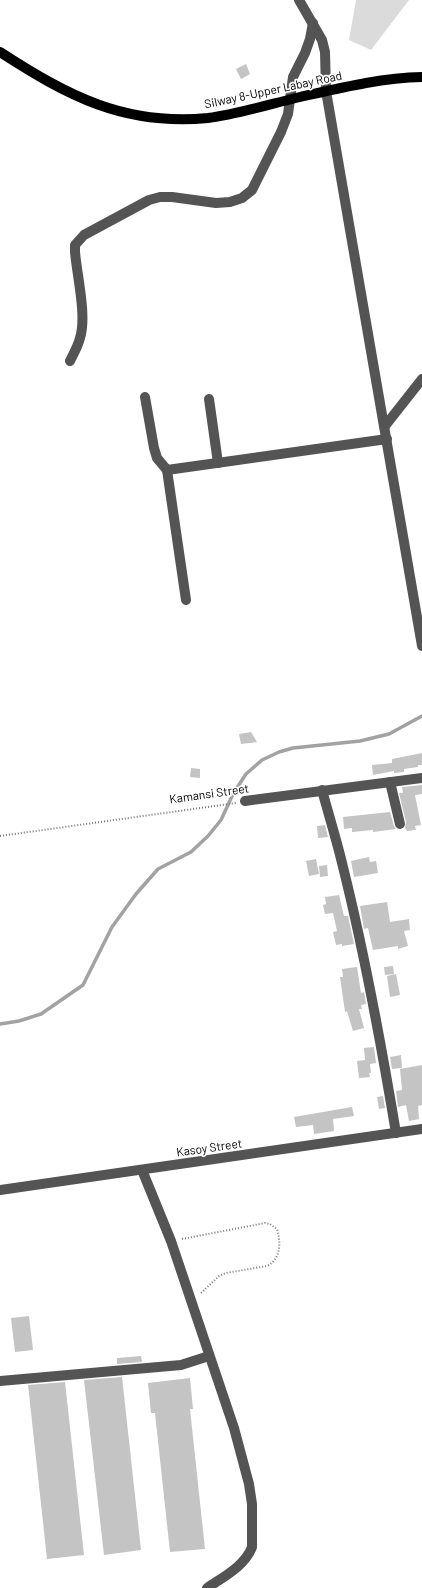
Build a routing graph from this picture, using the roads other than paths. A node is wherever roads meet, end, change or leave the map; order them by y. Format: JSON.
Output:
{"nodes":[{"id":1,"x":299,"y":0,"type":"edge"},
{"id":2,"x":312,"y":23,"type":"junction"},
{"id":3,"x":0,"y":52,"type":"edge"},
{"id":4,"x":422,"y":77,"type":"edge"},
{"id":5,"x":326,"y":91,"type":"junction"},
{"id":6,"x":290,"y":100,"type":"junction"},
{"id":7,"x":70,"y":361,"type":"dead end"},
{"id":8,"x":422,"y":379,"type":"edge"},
{"id":9,"x":145,"y":397,"type":"dead end"},
{"id":10,"x":209,"y":399,"type":"dead end"},
{"id":11,"x":385,"y":426,"type":"junction"},
{"id":12,"x":387,"y":439,"type":"junction"},
{"id":13,"x":218,"y":463,"type":"junction"},
{"id":14,"x":167,"y":470,"type":"junction"},
{"id":15,"x":186,"y":600,"type":"dead end"},
{"id":16,"x":422,"y":646,"type":"edge"},
{"id":17,"x":422,"y":778,"type":"edge"},
{"id":18,"x":390,"y":782,"type":"junction"},
{"id":19,"x":322,"y":790,"type":"junction"},
{"id":20,"x":245,"y":801,"type":"road end"},
{"id":21,"x":400,"y":824,"type":"dead end"},
{"id":22,"x":422,"y":1129,"type":"edge"},
{"id":23,"x":396,"y":1132,"type":"junction"},
{"id":24,"x":142,"y":1170,"type":"junction"},
{"id":25,"x":0,"y":1190,"type":"edge"},
{"id":26,"x":209,"y":1356,"type":"junction"},
{"id":27,"x":0,"y":1381,"type":"edge"},
{"id":28,"x":207,"y":1588,"type":"edge"}],
"edges":[{"from":1,"to":2,"type":"street"},
{"from":2,"to":5,"type":"street"},
{"from":2,"to":6,"type":"street"},
{"from":3,"to":6,"type":"main road","name":"Silway 8-Upper Labay Road"},
{"from":4,"to":5,"type":"main road","name":"Silway 8-Upper Labay Road"},
{"from":5,"to":6,"type":"main road","name":"Silway 8-Upper Labay Road"},
{"from":5,"to":11,"type":"street"},
{"from":6,"to":7,"type":"street"},
{"from":8,"to":11,"type":"street"},
{"from":9,"to":14,"type":"street"},
{"from":10,"to":13,"type":"street"},
{"from":11,"to":12,"type":"street"},
{"from":12,"to":13,"type":"street"},
{"from":12,"to":16,"type":"street"},
{"from":13,"to":14,"type":"street"},
{"from":14,"to":15,"type":"street"},
{"from":17,"to":18,"type":"street","name":"Kamansi Street"},
{"from":18,"to":19,"type":"street","name":"Kamansi Street"},
{"from":18,"to":21,"type":"street"},
{"from":19,"to":20,"type":"street","name":"Kamansi Street"},
{"from":19,"to":23,"type":"street"},
{"from":22,"to":23,"type":"street","name":"Kasoy Street"},
{"from":23,"to":24,"type":"street","name":"Kasoy Street"},
{"from":24,"to":25,"type":"street","name":"Kasoy Street"},
{"from":24,"to":26,"type":"street"},
{"from":26,"to":27,"type":"street"},
{"from":26,"to":28,"type":"street"}]}
